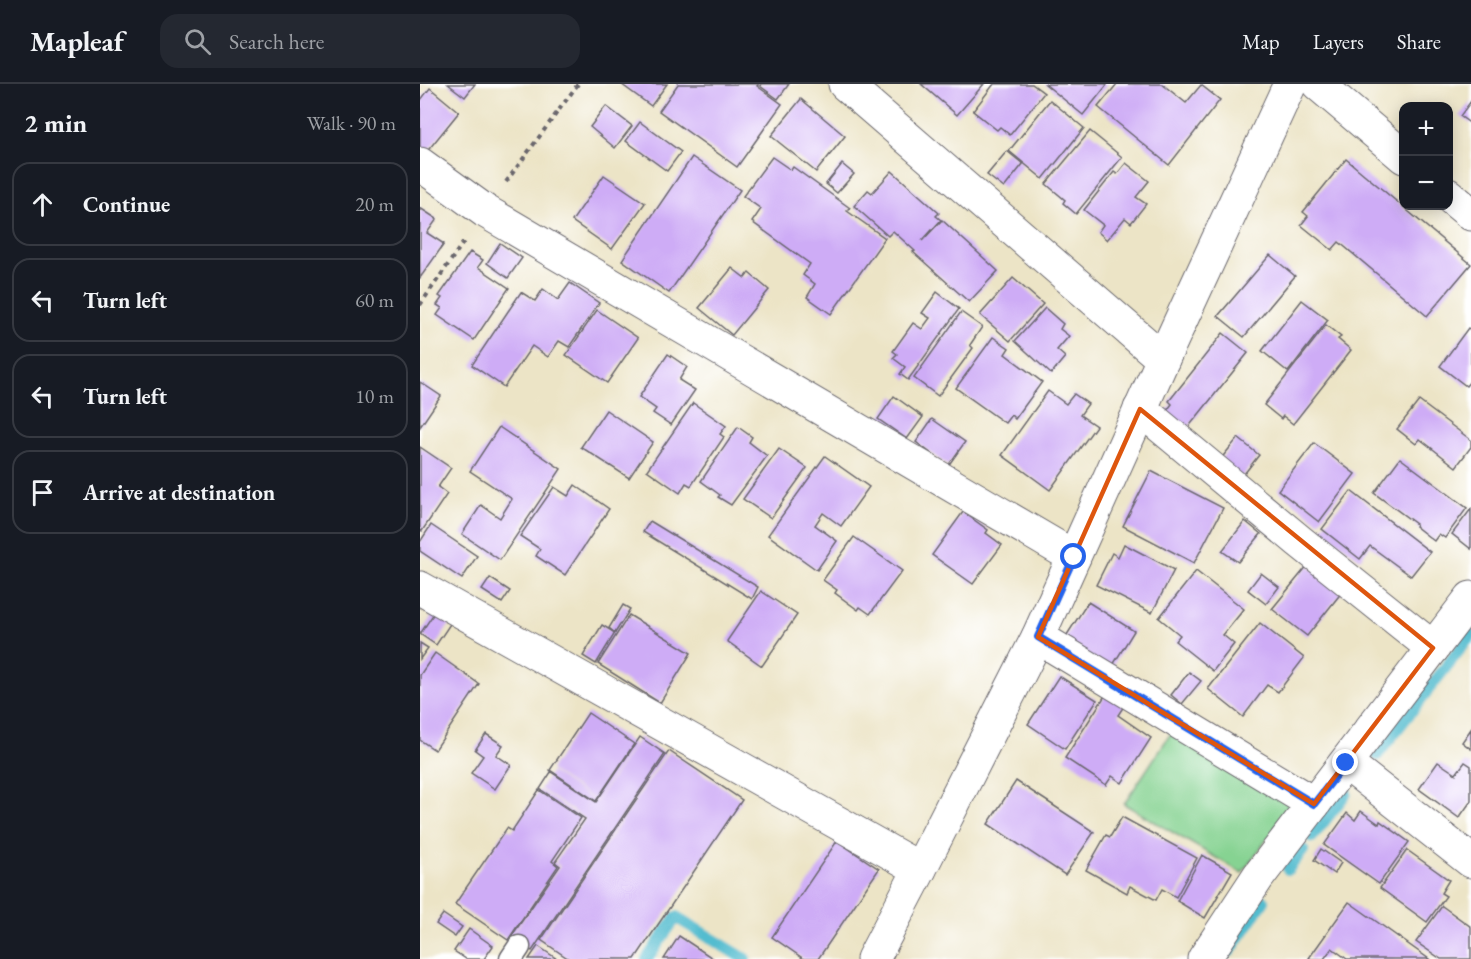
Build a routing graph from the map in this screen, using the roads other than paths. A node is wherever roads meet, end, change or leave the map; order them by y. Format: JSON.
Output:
{"nodes":[{"id":1,"x":845,"y":84,"type":"edge"},
{"id":2,"x":1290,"y":84,"type":"edge"},
{"id":3,"x":1318,"y":84,"type":"edge"},
{"id":4,"x":1403,"y":156,"type":"edge"},
{"id":5,"x":420,"y":164,"type":"edge"},
{"id":6,"x":1453,"y":198,"type":"edge"},
{"id":7,"x":1471,"y":214,"type":"edge"},
{"id":8,"x":1163,"y":359,"type":"junction"},
{"id":9,"x":1140,"y":409,"type":"junction"},
{"id":10,"x":1074,"y":557,"type":"junction"},
{"id":11,"x":420,"y":588,"type":"edge"},
{"id":12,"x":1471,"y":598,"type":"edge"},
{"id":13,"x":1038,"y":637,"type":"junction"},
{"id":14,"x":1433,"y":648,"type":"junction"},
{"id":15,"x":1346,"y":763,"type":"junction"},
{"id":16,"x":1314,"y":804,"type":"junction"},
{"id":17,"x":1471,"y":861,"type":"edge"},
{"id":18,"x":921,"y":869,"type":"junction"},
{"id":19,"x":873,"y":959,"type":"edge"},
{"id":20,"x":1204,"y":959,"type":"edge"}],
"edges":[{"from":1,"to":8,"type":"street"},
{"from":2,"to":8,"type":"street"},
{"from":3,"to":4,"type":"street"},
{"from":5,"to":10,"type":"street"},
{"from":6,"to":7,"type":"street"},
{"from":8,"to":9,"type":"street"},
{"from":9,"to":10,"type":"street"},
{"from":9,"to":14,"type":"street"},
{"from":10,"to":13,"type":"street"},
{"from":11,"to":18,"type":"street"},
{"from":12,"to":14,"type":"street"},
{"from":13,"to":16,"type":"street"},
{"from":13,"to":18,"type":"street"},
{"from":14,"to":15,"type":"street"},
{"from":15,"to":16,"type":"street"},
{"from":15,"to":17,"type":"street"},
{"from":16,"to":20,"type":"street"},
{"from":18,"to":19,"type":"street"}]}
